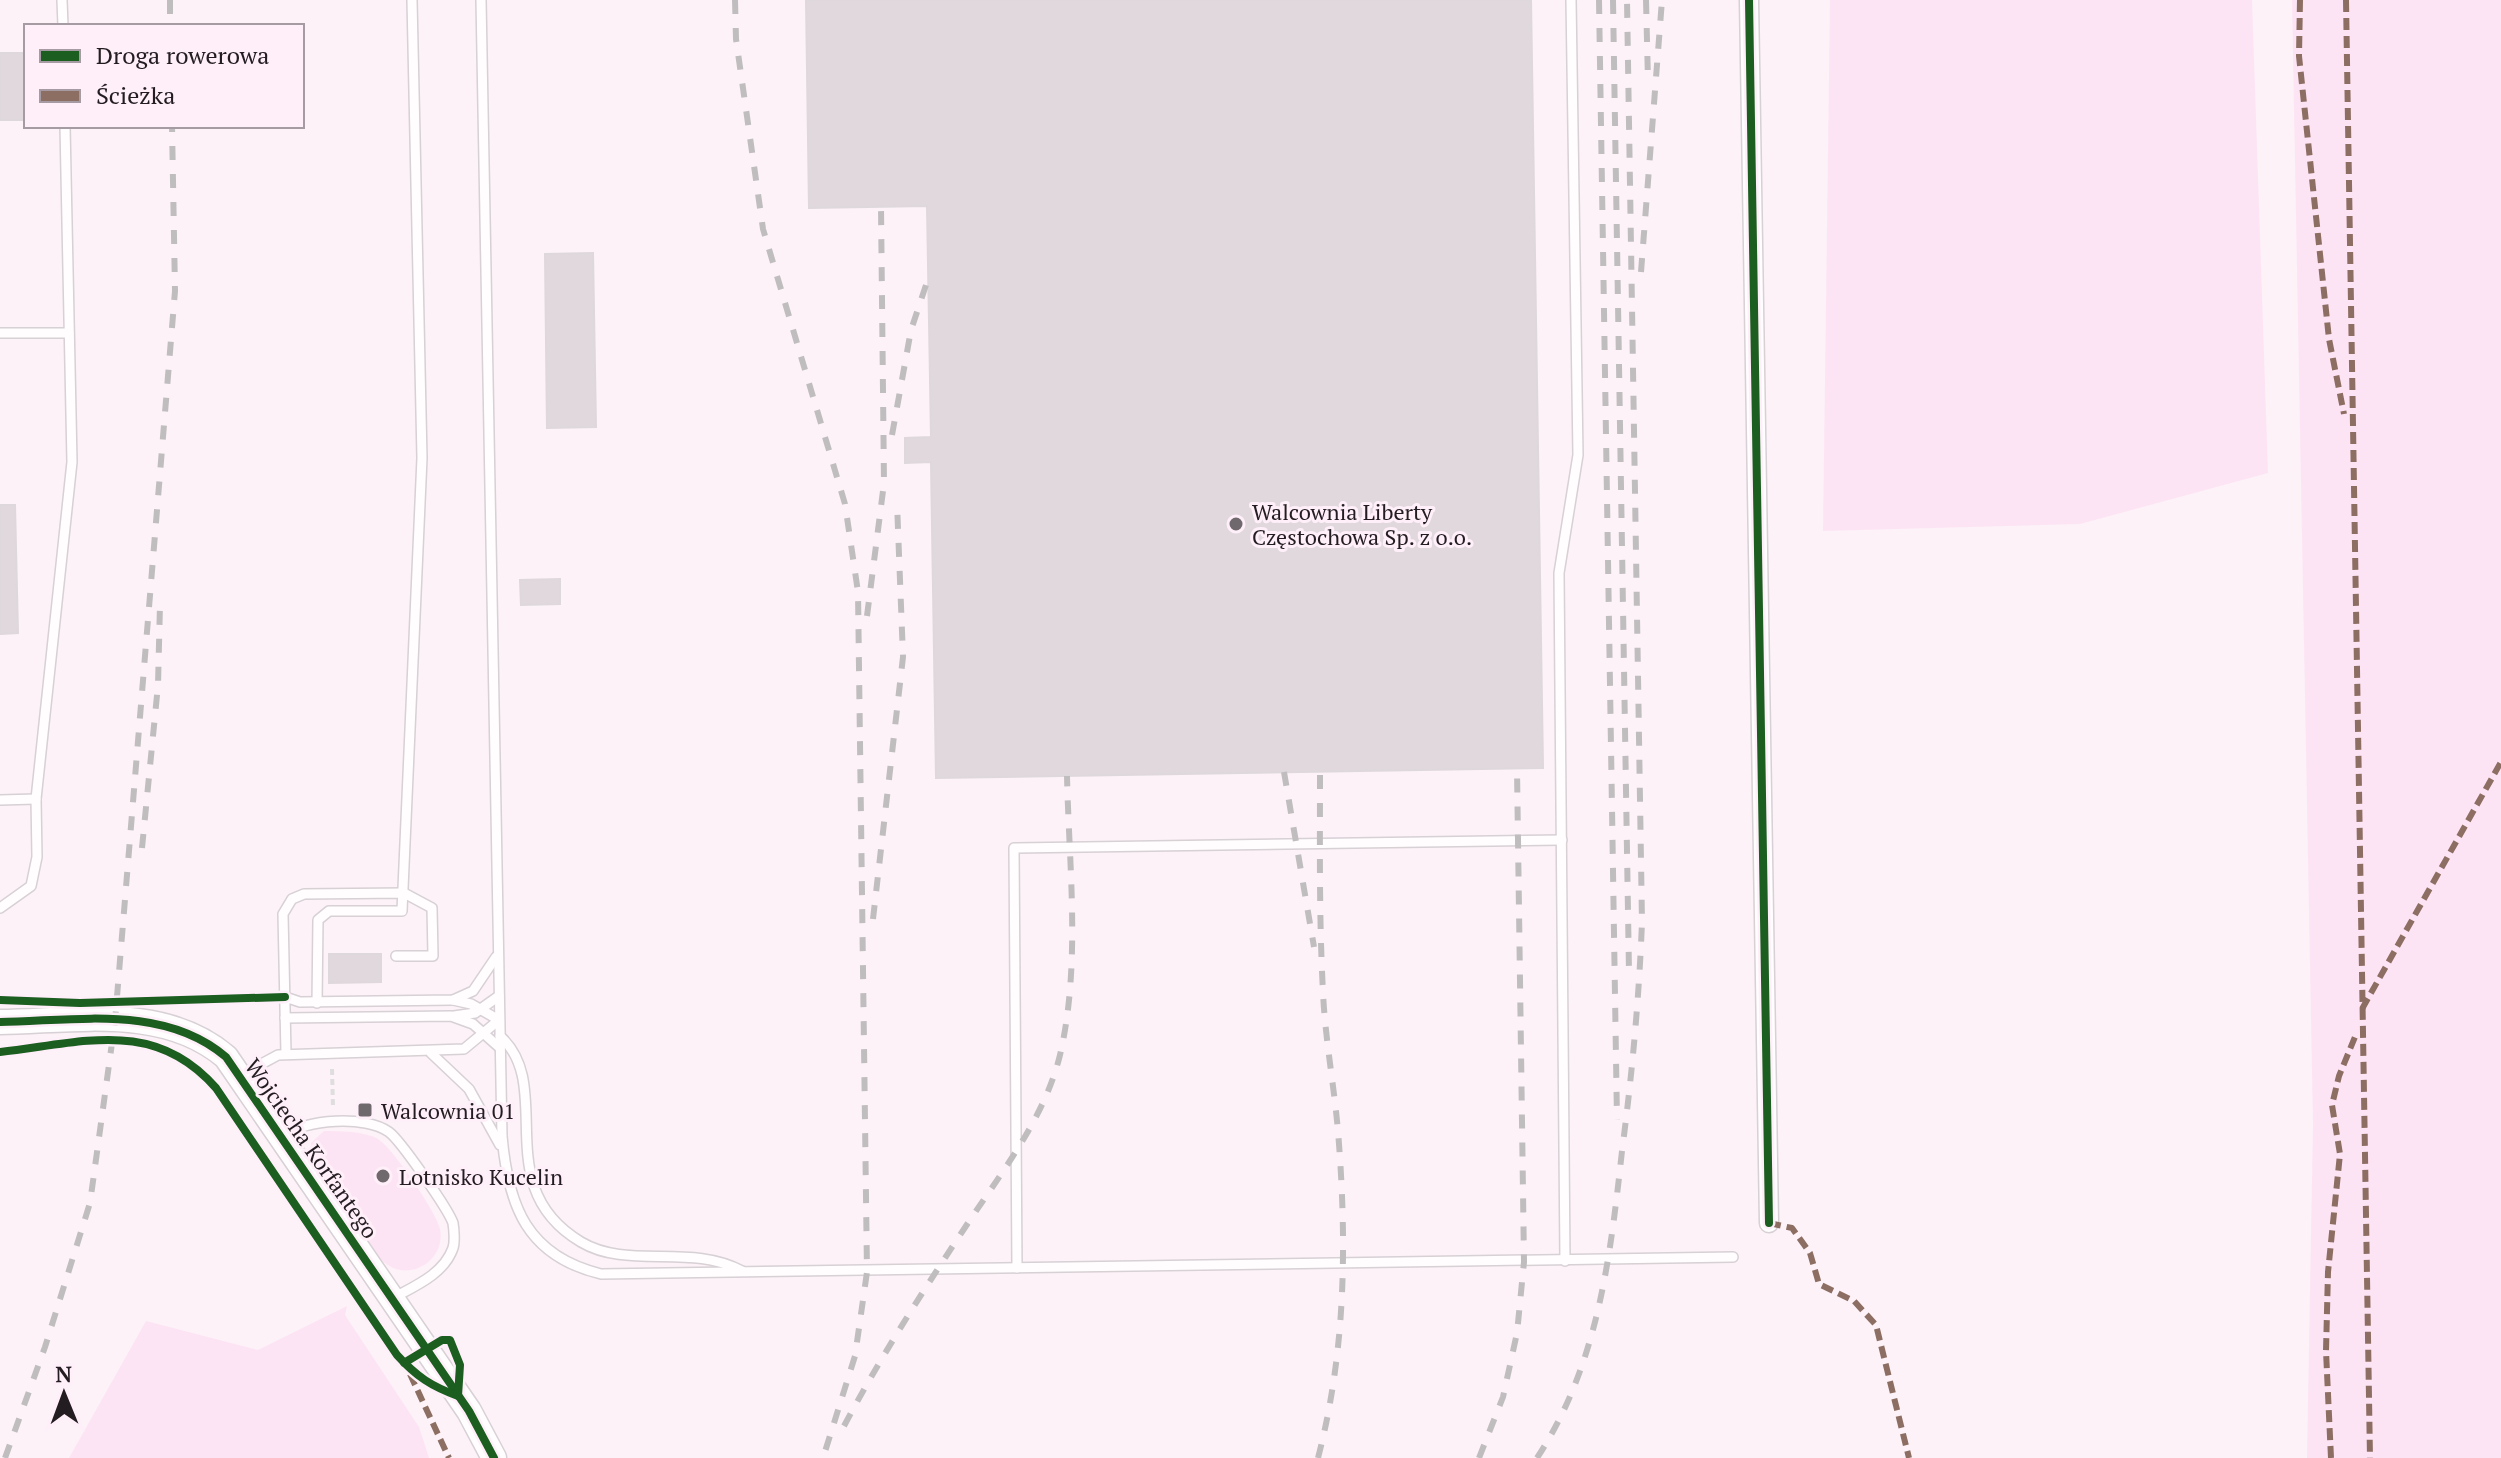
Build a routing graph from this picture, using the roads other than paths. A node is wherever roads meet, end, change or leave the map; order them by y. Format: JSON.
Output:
{"nodes":[{"id":1,"x":62,"y":0,"type":"edge"},
{"id":2,"x":412,"y":0,"type":"edge"},
{"id":3,"x":481,"y":0,"type":"edge"},
{"id":4,"x":1571,"y":0,"type":"edge"},
{"id":5,"x":1749,"y":0,"type":"edge"},
{"id":6,"x":63,"y":24,"type":"edge"},
{"id":7,"x":65,"y":128,"type":"edge"},
{"id":8,"x":0,"y":333,"type":"edge"},
{"id":9,"x":69,"y":333,"type":"junction"},
{"id":10,"x":36,"y":799,"type":"junction"},
{"id":11,"x":0,"y":800,"type":"edge"},
{"id":12,"x":1562,"y":840,"type":"junction"},
{"id":13,"x":404,"y":893,"type":"junction"},
{"id":14,"x":0,"y":908,"type":"edge"},
{"id":15,"x":498,"y":952,"type":"junction"},
{"id":16,"x":396,"y":956,"type":"dead end"},
{"id":17,"x":499,"y":996,"type":"junction"},
{"id":18,"x":285,"y":997,"type":"junction"},
{"id":19,"x":453,"y":1000,"type":"junction"},
{"id":20,"x":317,"y":1003,"type":"junction"},
{"id":21,"x":481,"y":1008,"type":"junction"},
{"id":22,"x":451,"y":1016,"type":"junction"},
{"id":23,"x":285,"y":1018,"type":"junction"},
{"id":24,"x":499,"y":1020,"type":"junction"},
{"id":25,"x":0,"y":1022,"type":"edge"},
{"id":26,"x":485,"y":1034,"type":"junction"},
{"id":27,"x":500,"y":1036,"type":"junction"},
{"id":28,"x":500,"y":1048,"type":"junction"},
{"id":29,"x":431,"y":1053,"type":"junction"},
{"id":30,"x":286,"y":1054,"type":"junction"},
{"id":31,"x":241,"y":1075,"type":"junction"},
{"id":32,"x":283,"y":1136,"type":"junction"},
{"id":33,"x":504,"y":1153,"type":"junction"},
{"id":34,"x":1769,"y":1223,"type":"dead end"},
{"id":35,"x":1733,"y":1257,"type":"dead end"},
{"id":36,"x":1565,"y":1261,"type":"junction"},
{"id":37,"x":1017,"y":1268,"type":"junction"},
{"id":38,"x":746,"y":1273,"type":"junction"},
{"id":39,"x":393,"y":1298,"type":"junction"},
{"id":40,"x":494,"y":1458,"type":"edge"}],
"edges":[{"from":1,"to":6,"type":"lane"},
{"from":2,"to":13,"type":"lane"},
{"from":3,"to":15,"type":"lane"},
{"from":4,"to":12,"type":"lane"},
{"from":5,"to":34,"type":"street"},
{"from":7,"to":9,"type":"lane"},
{"from":8,"to":9,"type":"lane"},
{"from":9,"to":10,"type":"lane"},
{"from":10,"to":11,"type":"lane"},
{"from":10,"to":14,"type":"lane"},
{"from":12,"to":36,"type":"lane"},
{"from":12,"to":37,"type":"lane"},
{"from":13,"to":16,"type":"lane"},
{"from":13,"to":18,"type":"lane"},
{"from":13,"to":20,"type":"lane"},
{"from":15,"to":17,"type":"lane"},
{"from":15,"to":19,"type":"lane"},
{"from":17,"to":21,"type":"lane"},
{"from":17,"to":24,"type":"lane"},
{"from":18,"to":20,"type":"lane"},
{"from":18,"to":23,"type":"lane"},
{"from":19,"to":20,"type":"lane"},
{"from":19,"to":21,"type":"lane"},
{"from":21,"to":22,"type":"lane"},
{"from":21,"to":24,"type":"lane"},
{"from":22,"to":23,"type":"lane"},
{"from":22,"to":26,"type":"lane"},
{"from":23,"to":30,"type":"lane"},
{"from":24,"to":26,"type":"lane"},
{"from":24,"to":27,"type":"lane"},
{"from":25,"to":31,"type":"street","name":"Wojciecha Korfantego"},
{"from":26,"to":28,"type":"lane"},
{"from":26,"to":29,"type":"lane"},
{"from":27,"to":28,"type":"lane"},
{"from":27,"to":38,"type":"lane"},
{"from":28,"to":33,"type":"lane"},
{"from":29,"to":30,"type":"lane"},
{"from":29,"to":33,"type":"lane"},
{"from":30,"to":31,"type":"lane"},
{"from":31,"to":32,"type":"street","name":"Wojciecha Korfantego"},
{"from":32,"to":39,"type":"street","name":"Wojciecha Korfantego"},
{"from":32,"to":39,"type":"lane"},
{"from":33,"to":38,"type":"lane"},
{"from":35,"to":36,"type":"lane"},
{"from":36,"to":37,"type":"lane"},
{"from":37,"to":38,"type":"lane"},
{"from":39,"to":40,"type":"street","name":"Wojciecha Korfantego"}]}
